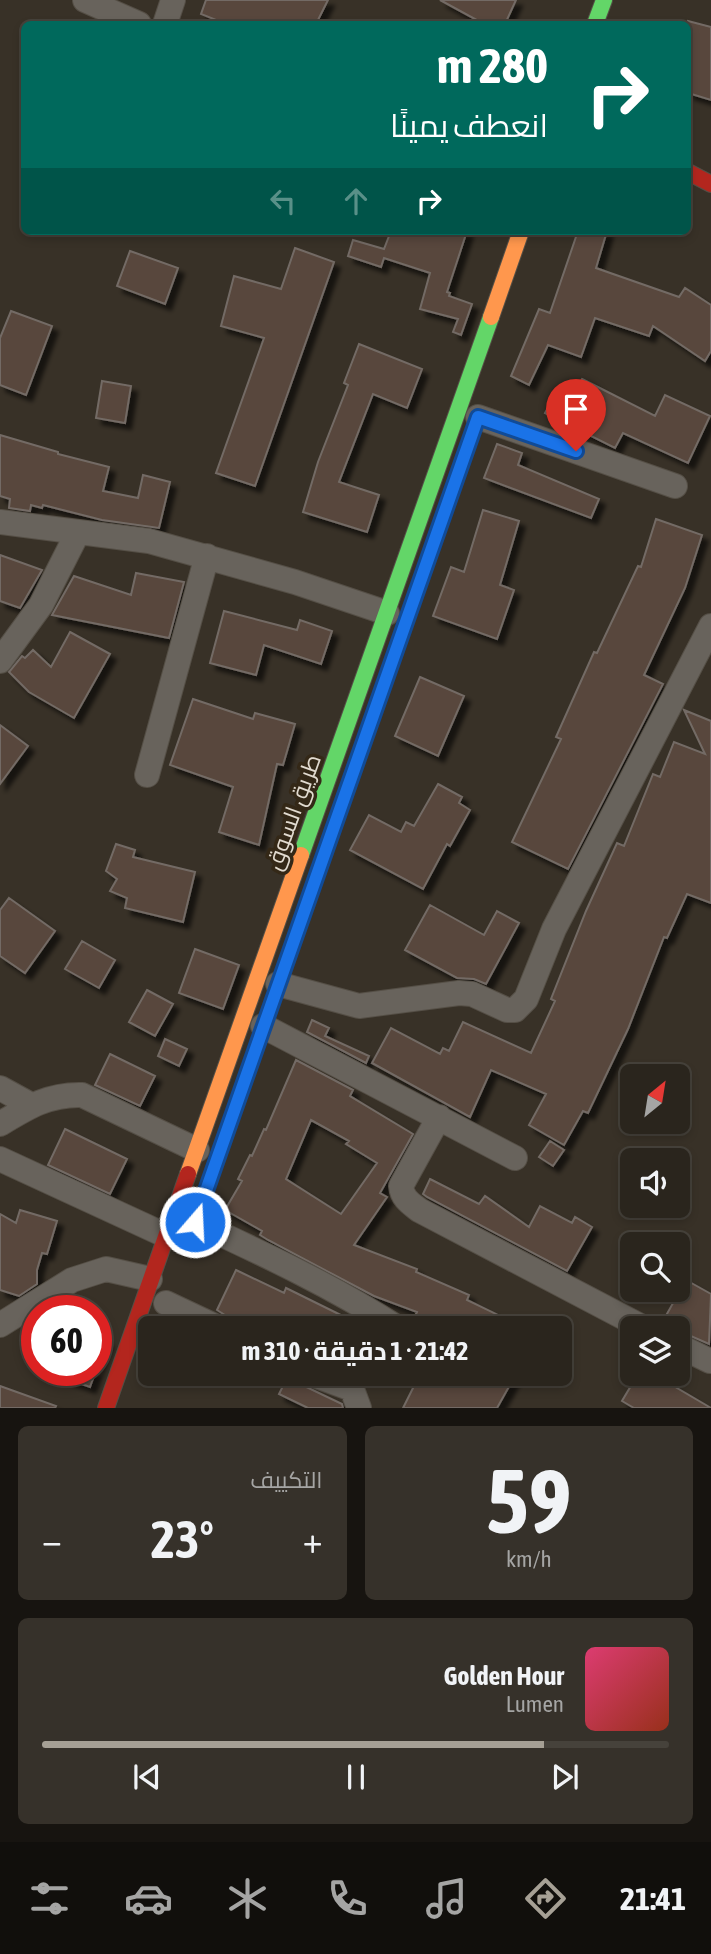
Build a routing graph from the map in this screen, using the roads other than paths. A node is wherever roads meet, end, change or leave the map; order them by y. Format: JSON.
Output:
{"nodes":[{"id":1,"x":85,"y":0,"type":"edge"},
{"id":2,"x":173,"y":0,"type":"edge"},
{"id":3,"x":604,"y":0,"type":"edge"},
{"id":4,"x":132,"y":21,"type":"edge"},
{"id":5,"x":166,"y":21,"type":"edge"},
{"id":6,"x":596,"y":21,"type":"edge"},
{"id":7,"x":691,"y":174,"type":"edge"},
{"id":8,"x":711,"y":184,"type":"edge"},
{"id":9,"x":520,"y":235,"type":"edge"},
{"id":10,"x":478,"y":417,"type":"dead end"},
{"id":11,"x":675,"y":486,"type":"dead end"},
{"id":12,"x":0,"y":522,"type":"edge"},
{"id":13,"x":78,"y":531,"type":"junction"},
{"id":14,"x":207,"y":556,"type":"junction"},
{"id":15,"x":387,"y":613,"type":"junction"},
{"id":16,"x":711,"y":626,"type":"edge"},
{"id":17,"x":0,"y":661,"type":"edge"},
{"id":18,"x":147,"y":775,"type":"dead end"},
{"id":19,"x":279,"y":983,"type":"dead end"},
{"id":20,"x":263,"y":1027,"type":"dead end"},
{"id":21,"x":0,"y":1088,"type":"edge"},
{"id":22,"x":31,"y":1105,"type":"junction"},
{"id":23,"x":439,"y":1117,"type":"junction"},
{"id":24,"x":0,"y":1124,"type":"edge"},
{"id":25,"x":197,"y":1150,"type":"junction"},
{"id":26,"x":515,"y":1158,"type":"dead end"},
{"id":27,"x":0,"y":1160,"type":"edge"},
{"id":28,"x":188,"y":1225,"type":"junction"},
{"id":29,"x":162,"y":1297,"type":"junction"},
{"id":30,"x":197,"y":1316,"type":"edge"},
{"id":31,"x":379,"y":1316,"type":"edge"},
{"id":32,"x":621,"y":1316,"type":"edge"},
{"id":33,"x":0,"y":1325,"type":"edge"},
{"id":34,"x":690,"y":1351,"type":"edge"},
{"id":35,"x":710,"y":1361,"type":"edge"},
{"id":36,"x":344,"y":1386,"type":"edge"},
{"id":37,"x":106,"y":1408,"type":"edge"},
{"id":38,"x":359,"y":1408,"type":"edge"}],
"edges":[{"from":1,"to":4,"type":"street"},
{"from":2,"to":5,"type":"street"},
{"from":3,"to":6,"type":"main road"},
{"from":7,"to":8,"type":"main road"},
{"from":9,"to":15,"type":"main road","name":"طريق السوق"},
{"from":10,"to":11,"type":"street"},
{"from":12,"to":13,"type":"street"},
{"from":13,"to":14,"type":"street"},
{"from":13,"to":17,"type":"street"},
{"from":14,"to":15,"type":"street"},
{"from":14,"to":18,"type":"street"},
{"from":15,"to":25,"type":"main road","name":"طريق السوق"},
{"from":16,"to":19,"type":"street"},
{"from":20,"to":23,"type":"street"},
{"from":21,"to":22,"type":"street"},
{"from":22,"to":24,"type":"street"},
{"from":22,"to":25,"type":"street"},
{"from":23,"to":26,"type":"street"},
{"from":23,"to":32,"type":"street"},
{"from":25,"to":28,"type":"main road","name":"طريق السوق"},
{"from":27,"to":28,"type":"street"},
{"from":28,"to":29,"type":"main road","name":"طريق السوق"},
{"from":28,"to":31,"type":"street"},
{"from":29,"to":30,"type":"street"},
{"from":29,"to":33,"type":"street"},
{"from":29,"to":37,"type":"main road","name":"طريق السوق"},
{"from":34,"to":35,"type":"street"},
{"from":36,"to":38,"type":"street"}]}
